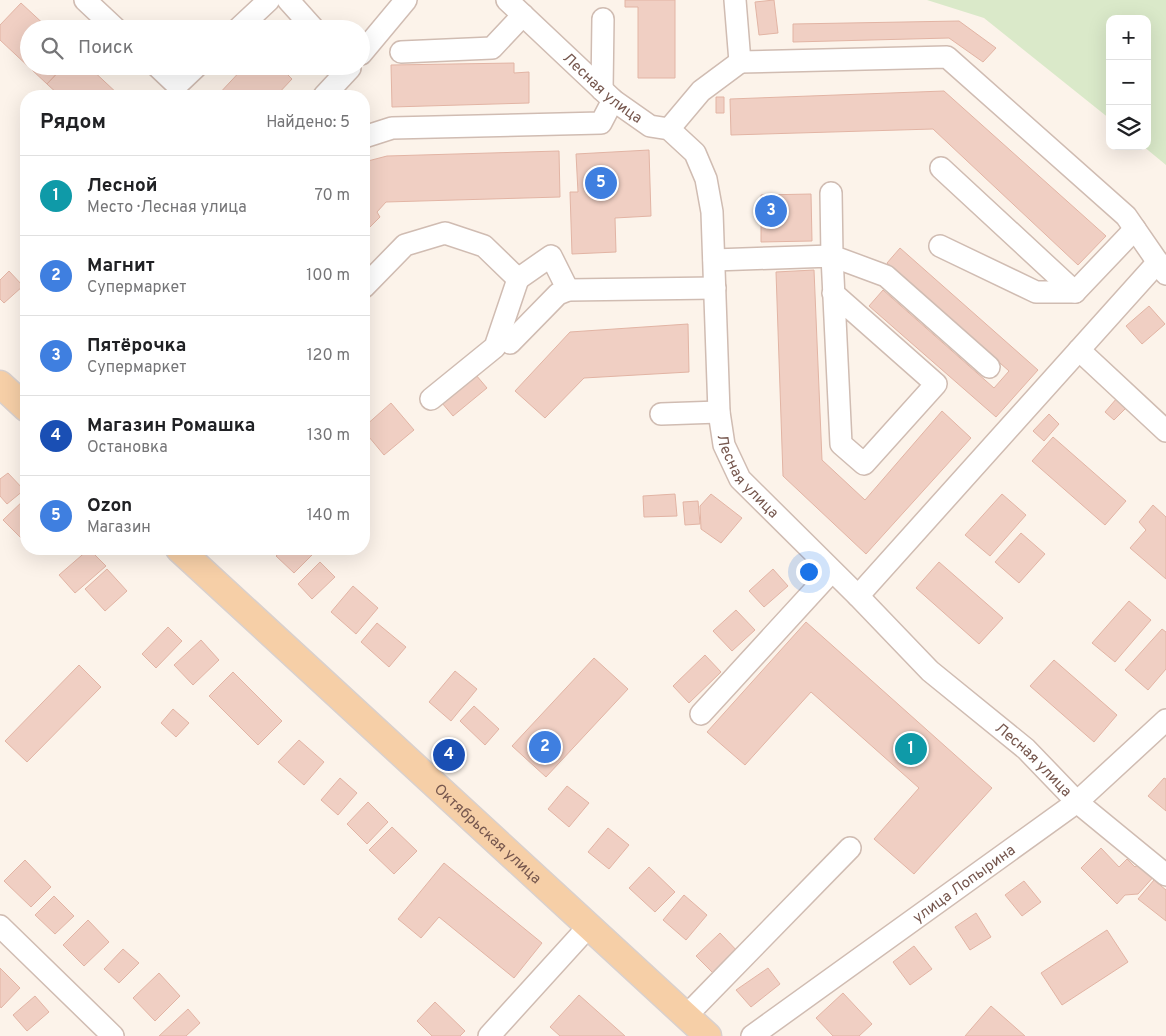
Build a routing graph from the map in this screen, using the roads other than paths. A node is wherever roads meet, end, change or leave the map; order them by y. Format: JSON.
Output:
{"nodes":[{"id":1,"x":85,"y":0,"type":"edge"},
{"id":2,"x":269,"y":0,"type":"edge"},
{"id":3,"x":288,"y":0,"type":"edge"},
{"id":4,"x":406,"y":0,"type":"edge"},
{"id":5,"x":735,"y":0,"type":"edge"},
{"id":6,"x":516,"y":6,"type":"edge"},
{"id":7,"x":603,"y":19,"type":"dead end"},
{"id":8,"x":106,"y":20,"type":"edge"},
{"id":9,"x":248,"y":20,"type":"edge"},
{"id":10,"x":306,"y":20,"type":"edge"},
{"id":11,"x":370,"y":43,"type":"edge"},
{"id":12,"x":401,"y":52,"type":"dead end"},
{"id":13,"x":740,"y":62,"type":"junction"},
{"id":14,"x":166,"y":75,"type":"edge"},
{"id":15,"x":188,"y":75,"type":"edge"},
{"id":16,"x":343,"y":75,"type":"edge"},
{"id":17,"x":329,"y":90,"type":"edge"},
{"id":18,"x":608,"y":95,"type":"junction"},
{"id":19,"x":669,"y":129,"type":"junction"},
{"id":20,"x":370,"y":135,"type":"edge"},
{"id":21,"x":941,"y":168,"type":"dead end"},
{"id":22,"x":831,"y":193,"type":"dead end"},
{"id":23,"x":1135,"y":229,"type":"junction"},
{"id":24,"x":940,"y":246,"type":"dead end"},
{"id":25,"x":832,"y":256,"type":"junction"},
{"id":26,"x":714,"y":260,"type":"junction"},
{"id":27,"x":1162,"y":268,"type":"edge"},
{"id":28,"x":518,"y":279,"type":"junction"},
{"id":29,"x":370,"y":281,"type":"edge"},
{"id":30,"x":715,"y":288,"type":"junction"},
{"id":31,"x":568,"y":290,"type":"junction"},
{"id":32,"x":1075,"y":292,"type":"junction"},
{"id":33,"x":834,"y":293,"type":"junction"},
{"id":34,"x":510,"y":343,"type":"dead end"},
{"id":35,"x":1079,"y":350,"type":"junction"},
{"id":36,"x":989,"y":368,"type":"dead end"},
{"id":37,"x":0,"y":384,"type":"edge"},
{"id":38,"x":431,"y":399,"type":"dead end"},
{"id":39,"x":20,"y":402,"type":"edge"},
{"id":40,"x":719,"y":412,"type":"junction"},
{"id":41,"x":662,"y":414,"type":"dead end"},
{"id":42,"x":1166,"y":431,"type":"edge"},
{"id":43,"x":186,"y":555,"type":"edge"},
{"id":44,"x":832,"y":571,"type":"junction"},
{"id":45,"x":858,"y":596,"type":"junction"},
{"id":46,"x":701,"y":714,"type":"dead end"},
{"id":47,"x":1166,"y":720,"type":"edge"},
{"id":48,"x":1077,"y":802,"type":"junction"},
{"id":49,"x":850,"y":848,"type":"dead end"},
{"id":50,"x":1166,"y":875,"type":"edge"},
{"id":51,"x":0,"y":926,"type":"edge"},
{"id":52,"x":589,"y":926,"type":"junction"},
{"id":53,"x":686,"y":1016,"type":"junction"},
{"id":54,"x":113,"y":1036,"type":"edge"},
{"id":55,"x":489,"y":1036,"type":"edge"},
{"id":56,"x":708,"y":1036,"type":"edge"},
{"id":57,"x":752,"y":1036,"type":"edge"}],
"edges":[{"from":1,"to":8,"type":"street"},
{"from":2,"to":9,"type":"street"},
{"from":3,"to":10,"type":"street"},
{"from":4,"to":11,"type":"street"},
{"from":5,"to":13,"type":"street"},
{"from":6,"to":12,"type":"street"},
{"from":6,"to":18,"type":"street","name":"Лесная улица"},
{"from":7,"to":18,"type":"street"},
{"from":13,"to":19,"type":"street"},
{"from":13,"to":23,"type":"street"},
{"from":14,"to":15,"type":"street"},
{"from":16,"to":17,"type":"street"},
{"from":18,"to":19,"type":"street","name":"Лесная улица"},
{"from":18,"to":20,"type":"street"},
{"from":19,"to":26,"type":"street","name":"Лесная улица"},
{"from":21,"to":32,"type":"street"},
{"from":22,"to":25,"type":"street"},
{"from":23,"to":27,"type":"street"},
{"from":23,"to":32,"type":"street"},
{"from":24,"to":32,"type":"street"},
{"from":25,"to":26,"type":"street"},
{"from":25,"to":33,"type":"street"},
{"from":25,"to":36,"type":"street"},
{"from":26,"to":30,"type":"street","name":"Лесная улица"},
{"from":27,"to":35,"type":"street"},
{"from":28,"to":29,"type":"street"},
{"from":28,"to":31,"type":"street"},
{"from":28,"to":38,"type":"street"},
{"from":30,"to":31,"type":"street"},
{"from":30,"to":40,"type":"street","name":"Лесная улица"},
{"from":31,"to":34,"type":"street"},
{"from":33,"to":33,"type":"street"},
{"from":35,"to":42,"type":"street"},
{"from":35,"to":45,"type":"street"},
{"from":37,"to":39,"type":"main road"},
{"from":40,"to":41,"type":"street"},
{"from":40,"to":44,"type":"street","name":"Лесная улица"},
{"from":43,"to":52,"type":"main road","name":"Октябрьская улица"},
{"from":44,"to":45,"type":"street","name":"Лесная улица"},
{"from":44,"to":46,"type":"street"},
{"from":45,"to":48,"type":"street","name":"Лесная улица"},
{"from":47,"to":48,"type":"street","name":"улица Лопырина"},
{"from":48,"to":50,"type":"street","name":"Лесная улица"},
{"from":48,"to":57,"type":"street","name":"улица Лопырина"},
{"from":49,"to":53,"type":"street"},
{"from":51,"to":54,"type":"street"},
{"from":52,"to":53,"type":"main road","name":"Октябрьская улица"},
{"from":52,"to":55,"type":"street"},
{"from":53,"to":56,"type":"main road","name":"Октябрьская улица"}]}
